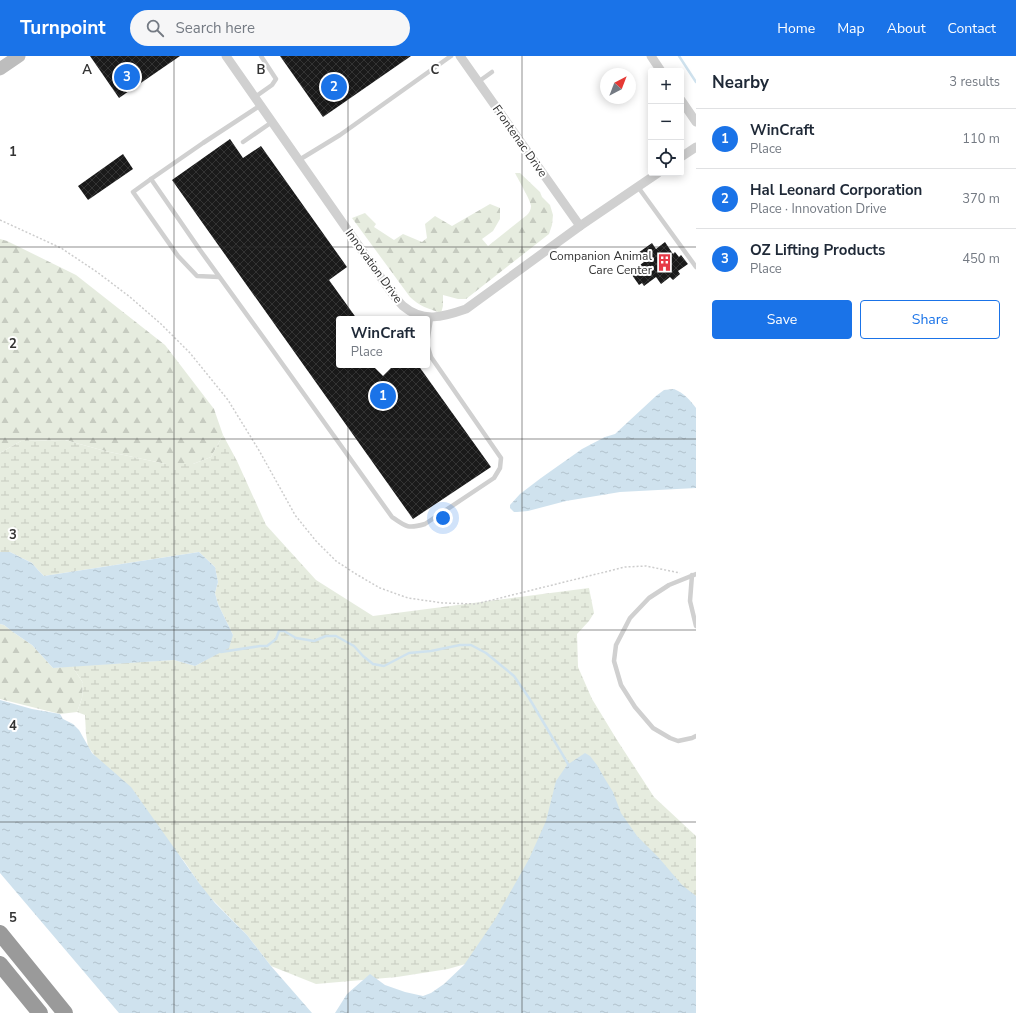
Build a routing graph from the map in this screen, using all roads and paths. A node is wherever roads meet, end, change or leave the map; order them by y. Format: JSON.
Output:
{"nodes":[{"id":1,"x":19,"y":56,"type":"edge"},
{"id":2,"x":226,"y":56,"type":"edge"},
{"id":3,"x":261,"y":56,"type":"edge"},
{"id":4,"x":451,"y":56,"type":"edge"},
{"id":5,"x":460,"y":56,"type":"edge"},
{"id":6,"x":651,"y":56,"type":"edge"},
{"id":7,"x":659,"y":68,"type":"edge"},
{"id":8,"x":0,"y":69,"type":"edge"},
{"id":9,"x":492,"y":72,"type":"dead end"},
{"id":10,"x":478,"y":82,"type":"junction"},
{"id":11,"x":255,"y":97,"type":"junction"},
{"id":12,"x":684,"y":104,"type":"edge"},
{"id":13,"x":261,"y":105,"type":"junction"},
{"id":14,"x":272,"y":122,"type":"junction"},
{"id":15,"x":696,"y":122,"type":"edge"},
{"id":16,"x":243,"y":142,"type":"dead end"},
{"id":17,"x":696,"y":147,"type":"edge"},
{"id":18,"x":684,"y":155,"type":"edge"},
{"id":19,"x":299,"y":160,"type":"junction"},
{"id":20,"x":653,"y":176,"type":"edge"},
{"id":21,"x":152,"y":179,"type":"junction"},
{"id":22,"x":638,"y":186,"type":"junction"},
{"id":23,"x":0,"y":220,"type":"edge"},
{"id":24,"x":580,"y":226,"type":"junction"},
{"id":25,"x":696,"y":267,"type":"edge"},
{"id":26,"x":219,"y":277,"type":"junction"},
{"id":27,"x":420,"y":316,"type":"edge"},
{"id":28,"x":431,"y":318,"type":"joint"},
{"id":29,"x":430,"y":324,"type":"edge"},
{"id":30,"x":430,"y":354,"type":"edge"},
{"id":31,"x":694,"y":574,"type":"edge"},
{"id":32,"x":696,"y":626,"type":"edge"},
{"id":33,"x":696,"y":736,"type":"edge"},
{"id":34,"x":0,"y":933,"type":"edge"},
{"id":35,"x":0,"y":964,"type":"edge"},
{"id":36,"x":40,"y":1013,"type":"edge"},
{"id":37,"x":65,"y":1013,"type":"edge"}],
"edges":[{"from":1,"to":8,"type":"street"},
{"from":2,"to":11,"type":"street","name":"Innovation Drive"},
{"from":3,"to":11,"type":"lane"},
{"from":4,"to":19,"type":"lane"},
{"from":5,"to":10,"type":"street","name":"Frontenac Drive"},
{"from":6,"to":7,"type":"street"},
{"from":9,"to":10,"type":"lane"},
{"from":10,"to":24,"type":"street","name":"Frontenac Drive"},
{"from":11,"to":13,"type":"street","name":"Innovation Drive"},
{"from":12,"to":15,"type":"street"},
{"from":13,"to":14,"type":"street","name":"Innovation Drive"},
{"from":13,"to":21,"type":"lane"},
{"from":14,"to":16,"type":"lane"},
{"from":14,"to":19,"type":"street","name":"Innovation Drive"},
{"from":17,"to":18,"type":"street"},
{"from":19,"to":27,"type":"street","name":"Innovation Drive"},
{"from":20,"to":22,"type":"street","name":"Innovation Drive"},
{"from":21,"to":26,"type":"lane"},
{"from":21,"to":26,"type":"lane"},
{"from":22,"to":24,"type":"street","name":"Innovation Drive"},
{"from":22,"to":25,"type":"lane"},
{"from":23,"to":31,"type":"path"},
{"from":24,"to":28,"type":"street","name":"Innovation Drive"},
{"from":26,"to":30,"type":"lane"},
{"from":28,"to":29,"type":"lane"},
{"from":31,"to":32,"type":"lane"},
{"from":31,"to":33,"type":"lane"},
{"from":34,"to":37,"type":"highway"},
{"from":35,"to":36,"type":"highway"}]}
